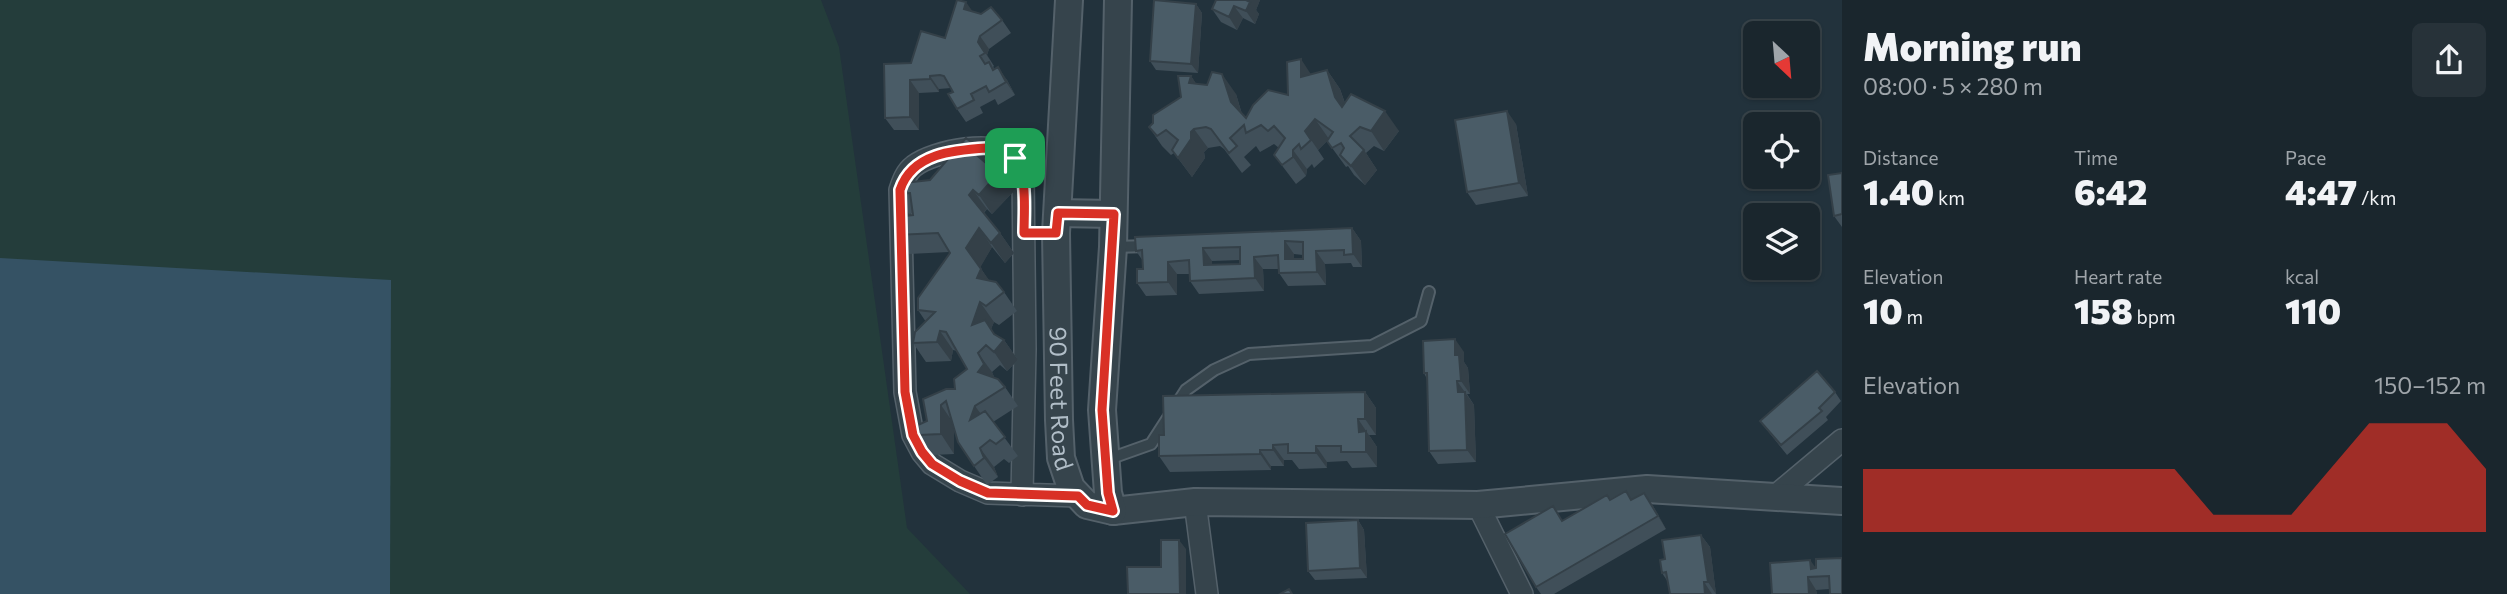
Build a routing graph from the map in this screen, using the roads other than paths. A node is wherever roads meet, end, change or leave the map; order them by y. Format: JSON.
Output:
{"nodes":[{"id":1,"x":1069,"y":0,"type":"edge"},
{"id":2,"x":1118,"y":0,"type":"edge"},
{"id":3,"x":1114,"y":214,"type":"junction"},
{"id":4,"x":1057,"y":223,"type":"junction"},
{"id":5,"x":1024,"y":233,"type":"junction"},
{"id":6,"x":1167,"y":245,"type":"edge"},
{"id":7,"x":1113,"y":247,"type":"junction"},
{"id":8,"x":1429,"y":292,"type":"dead end"},
{"id":9,"x":1025,"y":349,"type":"junction"},
{"id":10,"x":1058,"y":349,"type":"junction"},
{"id":11,"x":1060,"y":430,"type":"junction"},
{"id":12,"x":1024,"y":431,"type":"junction"},
{"id":13,"x":1842,"y":440,"type":"edge"},
{"id":14,"x":1106,"y":460,"type":"junction"},
{"id":15,"x":1022,"y":495,"type":"junction"},
{"id":16,"x":1078,"y":496,"type":"junction"},
{"id":17,"x":1774,"y":497,"type":"junction"},
{"id":18,"x":1842,"y":501,"type":"edge"},
{"id":19,"x":1195,"y":502,"type":"junction"},
{"id":20,"x":1478,"y":505,"type":"junction"},
{"id":21,"x":1113,"y":511,"type":"junction"},
{"id":22,"x":1207,"y":594,"type":"edge"},
{"id":23,"x":1522,"y":594,"type":"edge"}],
"edges":[{"from":1,"to":4,"type":"street","name":"90 Feet Road"},
{"from":2,"to":3,"type":"street","name":"90 Feet Road"},
{"from":3,"to":4,"type":"street"},
{"from":3,"to":7,"type":"street","name":"90 Feet Road"},
{"from":4,"to":5,"type":"street"},
{"from":4,"to":10,"type":"street","name":"90 Feet Road"},
{"from":5,"to":9,"type":"street"},
{"from":5,"to":15,"type":"street"},
{"from":6,"to":7,"type":"lane"},
{"from":7,"to":14,"type":"street","name":"90 Feet Road"},
{"from":8,"to":14,"type":"lane"},
{"from":9,"to":10,"type":"street"},
{"from":9,"to":12,"type":"street"},
{"from":10,"to":11,"type":"street","name":"90 Feet Road"},
{"from":11,"to":12,"type":"street"},
{"from":11,"to":16,"type":"street","name":"90 Feet Road"},
{"from":12,"to":15,"type":"street"},
{"from":13,"to":17,"type":"street"},
{"from":14,"to":21,"type":"street","name":"90 Feet Road"},
{"from":15,"to":16,"type":"street"},
{"from":16,"to":21,"type":"street","name":"90 Feet Road"},
{"from":17,"to":18,"type":"street"},
{"from":17,"to":20,"type":"street"},
{"from":19,"to":20,"type":"street"},
{"from":19,"to":21,"type":"street"},
{"from":19,"to":22,"type":"street"},
{"from":20,"to":23,"type":"street"}]}
